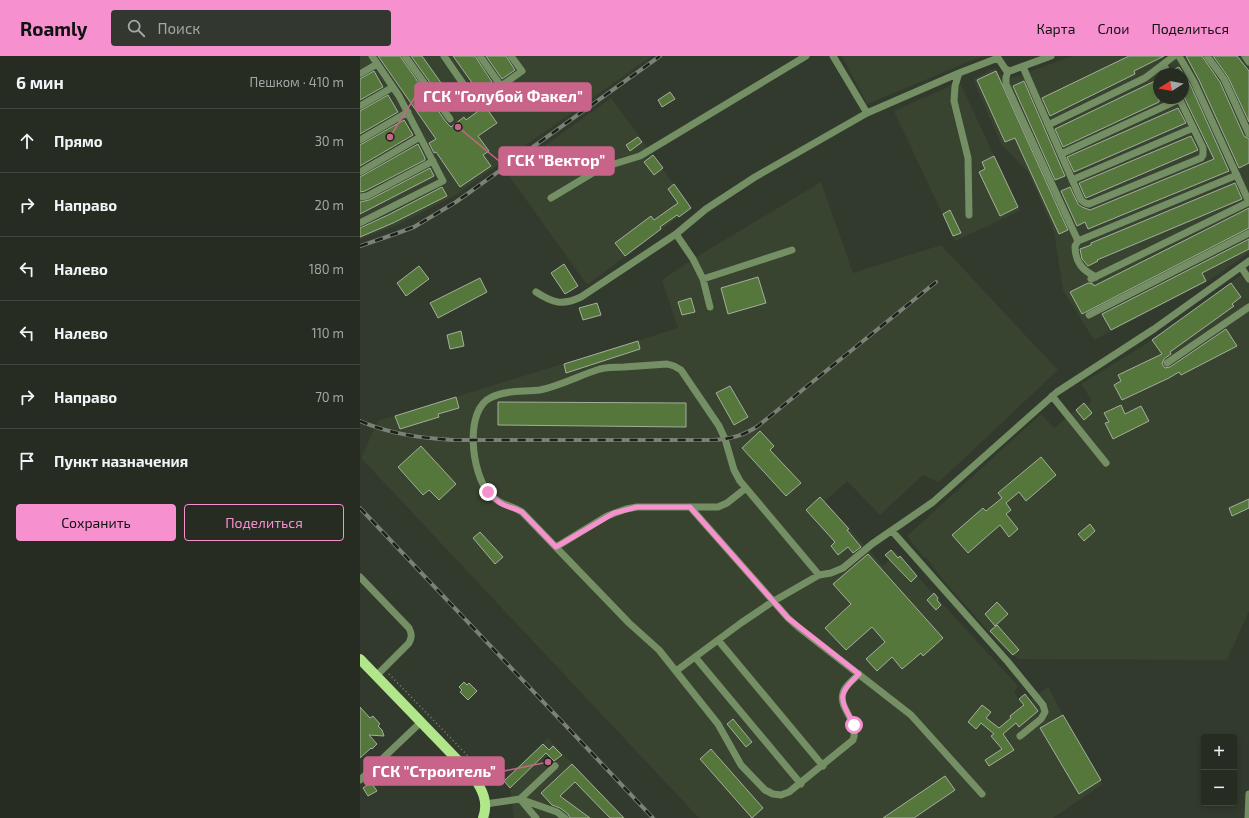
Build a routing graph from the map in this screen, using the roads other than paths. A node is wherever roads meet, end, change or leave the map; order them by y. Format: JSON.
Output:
{"nodes":[{"id":1,"x":372,"y":56,"type":"edge"},
{"id":2,"x":405,"y":56,"type":"edge"},
{"id":3,"x":444,"y":56,"type":"edge"},
{"id":4,"x":480,"y":56,"type":"edge"},
{"id":5,"x":511,"y":56,"type":"edge"},
{"id":6,"x":806,"y":56,"type":"edge"},
{"id":7,"x":833,"y":56,"type":"edge"},
{"id":8,"x":1051,"y":56,"type":"edge"},
{"id":9,"x":1174,"y":56,"type":"edge"},
{"id":10,"x":1179,"y":56,"type":"edge"},
{"id":11,"x":1207,"y":56,"type":"edge"},
{"id":12,"x":1245,"y":56,"type":"edge"},
{"id":13,"x":997,"y":57,"type":"edge"},
{"id":14,"x":1249,"y":62,"type":"edge"},
{"id":15,"x":377,"y":64,"type":"junction"},
{"id":16,"x":1164,"y":65,"type":"junction"},
{"id":17,"x":1023,"y":67,"type":"junction"},
{"id":18,"x":1165,"y":68,"type":"edge"},
{"id":19,"x":1008,"y":70,"type":"junction"},
{"id":20,"x":959,"y":73,"type":"junction"},
{"id":21,"x":360,"y":74,"type":"edge"},
{"id":22,"x":393,"y":87,"type":"junction"},
{"id":23,"x":466,"y":88,"type":"dead end"},
{"id":24,"x":1167,"y":104,"type":"edge"},
{"id":25,"x":1183,"y":104,"type":"edge"},
{"id":26,"x":360,"y":106,"type":"edge"},
{"id":27,"x":408,"y":112,"type":"junction"},
{"id":28,"x":867,"y":113,"type":"junction"},
{"id":29,"x":450,"y":119,"type":"dead end"},
{"id":30,"x":1048,"y":125,"type":"junction"},
{"id":31,"x":1193,"y":128,"type":"junction"},
{"id":32,"x":1249,"y":134,"type":"edge"},
{"id":33,"x":420,"y":137,"type":"junction"},
{"id":34,"x":360,"y":140,"type":"edge"},
{"id":35,"x":1061,"y":154,"type":"junction"},
{"id":36,"x":432,"y":161,"type":"junction"},
{"id":37,"x":360,"y":172,"type":"edge"},
{"id":38,"x":1237,"y":175,"type":"junction"},
{"id":39,"x":1072,"y":180,"type":"junction"},
{"id":40,"x":360,"y":197,"type":"edge"},
{"id":41,"x":551,"y":198,"type":"dead end"},
{"id":42,"x":968,"y":215,"type":"dead end"},
{"id":43,"x":360,"y":224,"type":"edge"},
{"id":44,"x":1249,"y":233,"type":"edge"},
{"id":45,"x":676,"y":234,"type":"junction"},
{"id":46,"x":1078,"y":241,"type":"junction"},
{"id":47,"x":792,"y":250,"type":"dead end"},
{"id":48,"x":1249,"y":261,"type":"edge"},
{"id":49,"x":1241,"y":268,"type":"junction"},
{"id":50,"x":1249,"y":279,"type":"edge"},
{"id":51,"x":703,"y":280,"type":"junction"},
{"id":52,"x":536,"y":292,"type":"dead end"},
{"id":53,"x":710,"y":307,"type":"dead end"},
{"id":54,"x":1249,"y":307,"type":"edge"},
{"id":55,"x":1089,"y":315,"type":"dead end"},
{"id":56,"x":1168,"y":363,"type":"dead end"},
{"id":57,"x":1052,"y":396,"type":"junction"},
{"id":58,"x":1106,"y":463,"type":"dead end"},
{"id":59,"x":746,"y":488,"type":"junction"},
{"id":60,"x":690,"y":507,"type":"junction"},
{"id":61,"x":892,"y":531,"type":"junction"},
{"id":62,"x":556,"y":547,"type":"junction"},
{"id":63,"x":819,"y":575,"type":"junction"},
{"id":64,"x":360,"y":578,"type":"edge"},
{"id":65,"x":772,"y":602,"type":"junction"},
{"id":66,"x":718,"y":640,"type":"junction"},
{"id":67,"x":695,"y":657,"type":"junction"},
{"id":68,"x":360,"y":659,"type":"edge"},
{"id":69,"x":676,"y":671,"type":"junction"},
{"id":70,"x":859,"y":674,"type":"junction"},
{"id":71,"x":376,"y":676,"type":"junction"},
{"id":72,"x":421,"y":722,"type":"junction"},
{"id":73,"x":1020,"y":736,"type":"dead end"},
{"id":74,"x":555,"y":766,"type":"dead end"},
{"id":75,"x":823,"y":766,"type":"junction"},
{"id":76,"x":360,"y":780,"type":"edge"},
{"id":77,"x":801,"y":784,"type":"junction"},
{"id":78,"x":982,"y":794,"type":"dead end"},
{"id":79,"x":1249,"y":794,"type":"edge"},
{"id":80,"x":520,"y":800,"type":"junction"},
{"id":81,"x":485,"y":804,"type":"junction"},
{"id":82,"x":483,"y":818,"type":"edge"},
{"id":83,"x":536,"y":818,"type":"edge"},
{"id":84,"x":565,"y":818,"type":"edge"},
{"id":85,"x":1248,"y":818,"type":"edge"}],
"edges":[{"from":1,"to":15,"type":"lane"},
{"from":2,"to":29,"type":"lane"},
{"from":3,"to":23,"type":"lane"},
{"from":4,"to":5,"type":"lane"},
{"from":6,"to":41,"type":"lane"},
{"from":7,"to":28,"type":"lane"},
{"from":8,"to":17,"type":"lane"},
{"from":9,"to":16,"type":"lane"},
{"from":10,"to":38,"type":"lane"},
{"from":11,"to":32,"type":"lane"},
{"from":12,"to":14,"type":"lane"},
{"from":13,"to":19,"type":"lane"},
{"from":13,"to":20,"type":"lane"},
{"from":15,"to":21,"type":"lane"},
{"from":15,"to":22,"type":"lane"},
{"from":16,"to":18,"type":"lane"},
{"from":16,"to":30,"type":"lane"},
{"from":17,"to":19,"type":"lane"},
{"from":17,"to":30,"type":"lane"},
{"from":19,"to":46,"type":"lane"},
{"from":20,"to":28,"type":"lane"},
{"from":20,"to":42,"type":"lane"},
{"from":22,"to":26,"type":"lane"},
{"from":22,"to":27,"type":"lane"},
{"from":24,"to":35,"type":"lane"},
{"from":25,"to":31,"type":"lane"},
{"from":27,"to":33,"type":"lane"},
{"from":27,"to":34,"type":"lane"},
{"from":28,"to":45,"type":"lane"},
{"from":30,"to":35,"type":"lane"},
{"from":31,"to":39,"type":"lane"},
{"from":31,"to":39,"type":"lane"},
{"from":33,"to":36,"type":"lane"},
{"from":33,"to":37,"type":"lane"},
{"from":35,"to":39,"type":"lane"},
{"from":36,"to":40,"type":"lane"},
{"from":36,"to":43,"type":"lane"},
{"from":38,"to":46,"type":"lane"},
{"from":38,"to":46,"type":"lane"},
{"from":44,"to":55,"type":"lane"},
{"from":45,"to":51,"type":"lane"},
{"from":45,"to":52,"type":"lane"},
{"from":47,"to":51,"type":"lane"},
{"from":48,"to":49,"type":"lane"},
{"from":49,"to":50,"type":"lane"},
{"from":49,"to":57,"type":"lane"},
{"from":51,"to":53,"type":"lane"},
{"from":54,"to":56,"type":"lane"},
{"from":57,"to":58,"type":"lane"},
{"from":57,"to":61,"type":"lane"},
{"from":59,"to":60,"type":"lane"},
{"from":59,"to":62,"type":"lane"},
{"from":59,"to":63,"type":"lane"},
{"from":60,"to":62,"type":"lane"},
{"from":60,"to":65,"type":"lane"},
{"from":61,"to":63,"type":"lane"},
{"from":61,"to":73,"type":"lane"},
{"from":62,"to":69,"type":"lane"},
{"from":63,"to":65,"type":"lane"},
{"from":64,"to":71,"type":"lane"},
{"from":65,"to":66,"type":"lane"},
{"from":65,"to":70,"type":"lane"},
{"from":66,"to":67,"type":"lane"},
{"from":66,"to":75,"type":"lane"},
{"from":67,"to":69,"type":"lane"},
{"from":67,"to":77,"type":"lane"},
{"from":68,"to":71,"type":"main road"},
{"from":69,"to":77,"type":"lane"},
{"from":70,"to":75,"type":"lane"},
{"from":70,"to":78,"type":"lane"},
{"from":71,"to":72,"type":"main road"},
{"from":72,"to":76,"type":"lane"},
{"from":72,"to":81,"type":"main road"},
{"from":74,"to":80,"type":"lane"},
{"from":75,"to":77,"type":"lane"},
{"from":79,"to":85,"type":"lane"},
{"from":80,"to":81,"type":"lane"},
{"from":80,"to":83,"type":"lane"},
{"from":80,"to":84,"type":"lane"},
{"from":81,"to":82,"type":"main road"}]}
